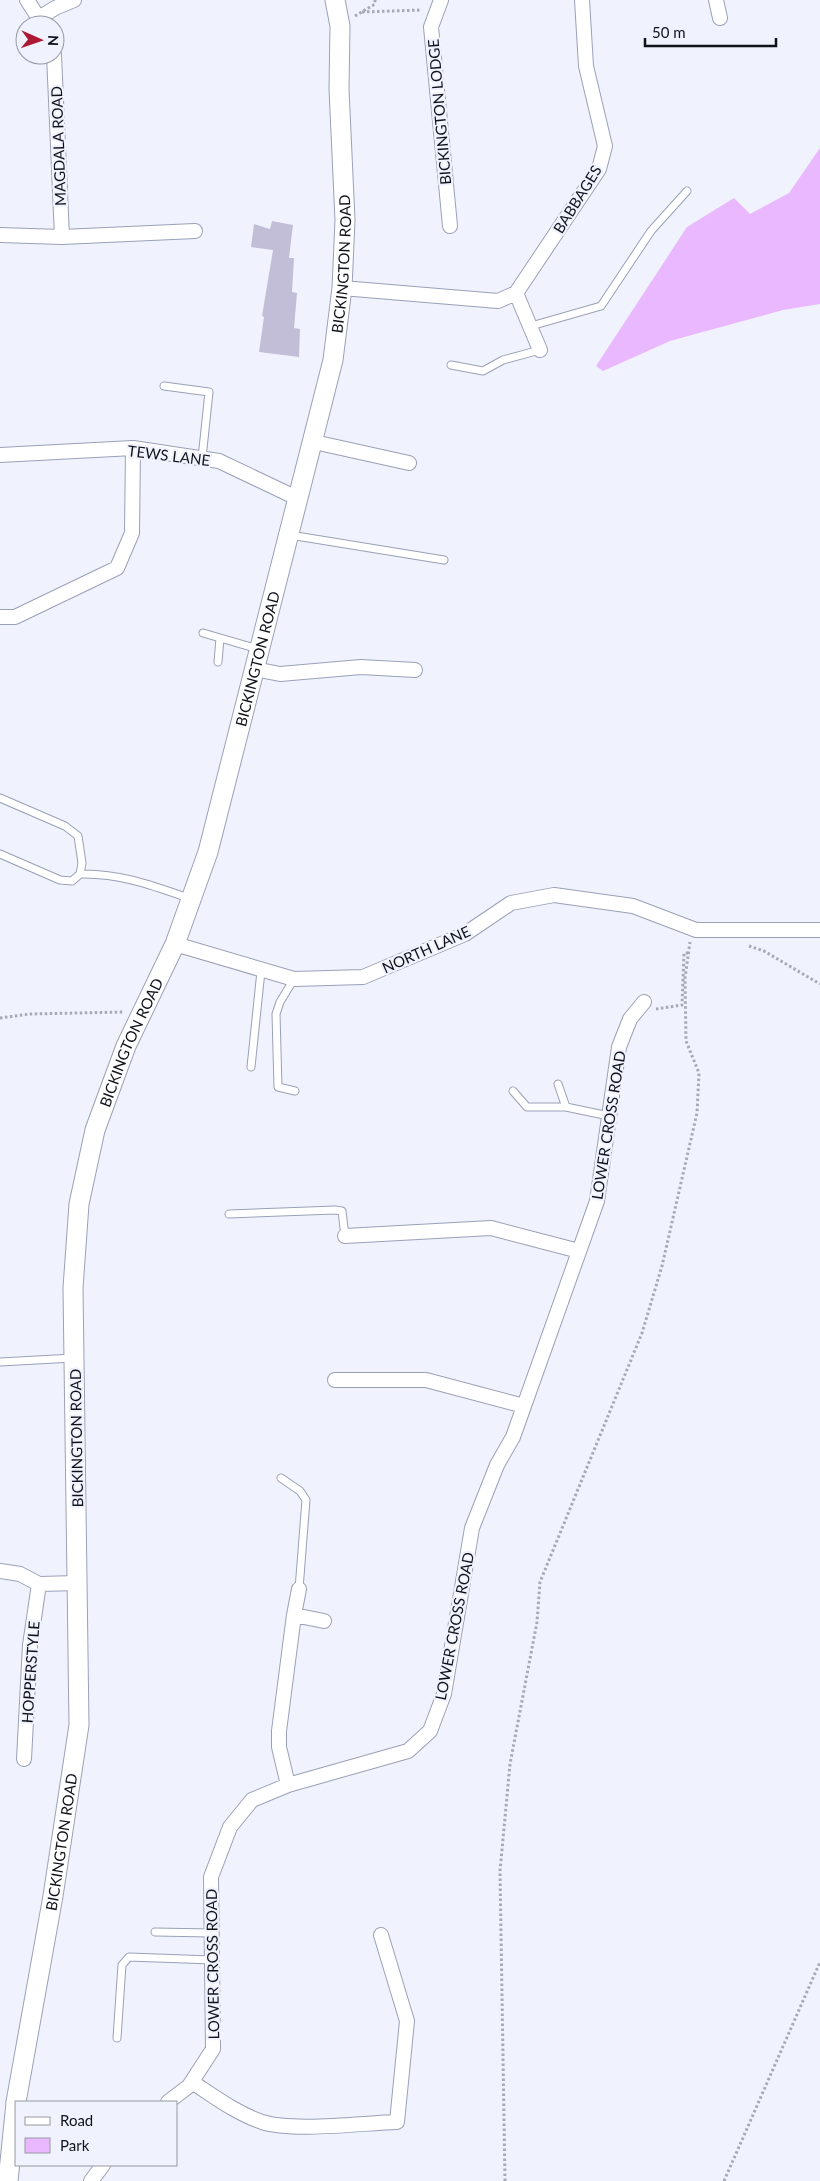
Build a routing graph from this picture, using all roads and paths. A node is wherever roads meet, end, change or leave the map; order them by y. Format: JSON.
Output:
{"nodes":[{"id":1,"x":27,"y":0,"type":"edge"},
{"id":2,"x":74,"y":0,"type":"edge"},
{"id":3,"x":335,"y":0,"type":"edge"},
{"id":4,"x":375,"y":0,"type":"edge"},
{"id":5,"x":582,"y":0,"type":"edge"},
{"id":6,"x":716,"y":0,"type":"edge"},
{"id":7,"x":439,"y":5,"type":"edge"},
{"id":8,"x":362,"y":12,"type":"junction"},
{"id":9,"x":37,"y":15,"type":"edge"},
{"id":10,"x":47,"y":15,"type":"edge"},
{"id":11,"x":720,"y":18,"type":"dead end"},
{"id":12,"x":340,"y":26,"type":"junction"},
{"id":13,"x":54,"y":65,"type":"edge"},
{"id":14,"x":687,"y":190,"type":"dead end"},
{"id":15,"x":450,"y":226,"type":"dead end"},
{"id":16,"x":196,"y":231,"type":"dead end"},
{"id":17,"x":0,"y":235,"type":"edge"},
{"id":18,"x":62,"y":237,"type":"junction"},
{"id":19,"x":342,"y":288,"type":"junction"},
{"id":20,"x":516,"y":293,"type":"junction"},
{"id":21,"x":530,"y":326,"type":"junction"},
{"id":22,"x":540,"y":350,"type":"joint"},
{"id":23,"x":451,"y":364,"type":"dead end"},
{"id":24,"x":164,"y":386,"type":"dead end"},
{"id":25,"x":314,"y":442,"type":"junction"},
{"id":26,"x":133,"y":448,"type":"junction"},
{"id":27,"x":0,"y":455,"type":"edge"},
{"id":28,"x":202,"y":458,"type":"junction"},
{"id":29,"x":409,"y":462,"type":"dead end"},
{"id":30,"x":299,"y":499,"type":"junction"},
{"id":31,"x":290,"y":535,"type":"junction"},
{"id":32,"x":444,"y":560,"type":"dead end"},
{"id":33,"x":0,"y":617,"type":"edge"},
{"id":34,"x":203,"y":633,"type":"dead end"},
{"id":35,"x":220,"y":638,"type":"junction"},
{"id":36,"x":260,"y":649,"type":"junction"},
{"id":37,"x":218,"y":662,"type":"dead end"},
{"id":38,"x":255,"y":669,"type":"junction"},
{"id":39,"x":416,"y":670,"type":"dead end"},
{"id":40,"x":0,"y":798,"type":"edge"},
{"id":41,"x":0,"y":854,"type":"edge"},
{"id":42,"x":80,"y":874,"type":"junction"},
{"id":43,"x":191,"y":899,"type":"junction"},
{"id":44,"x":692,"y":930,"type":"junction"},
{"id":45,"x":820,"y":930,"type":"edge"},
{"id":46,"x":175,"y":944,"type":"junction"},
{"id":47,"x":747,"y":946,"type":"dead end"},
{"id":48,"x":689,"y":953,"type":"junction"},
{"id":49,"x":261,"y":971,"type":"junction"},
{"id":50,"x":294,"y":979,"type":"junction"},
{"id":51,"x":820,"y":984,"type":"edge"},
{"id":52,"x":640,"y":1007,"type":"joint"},
{"id":53,"x":141,"y":1014,"type":"junction"},
{"id":54,"x":0,"y":1018,"type":"edge"},
{"id":55,"x":251,"y":1068,"type":"dead end"},
{"id":56,"x":558,"y":1084,"type":"dead end"},
{"id":57,"x":295,"y":1091,"type":"dead end"},
{"id":58,"x":513,"y":1091,"type":"dead end"},
{"id":59,"x":566,"y":1107,"type":"junction"},
{"id":60,"x":610,"y":1116,"type":"junction"},
{"id":61,"x":230,"y":1214,"type":"dead end"},
{"id":62,"x":346,"y":1236,"type":"joint"},
{"id":63,"x":579,"y":1252,"type":"junction"},
{"id":64,"x":74,"y":1358,"type":"junction"},
{"id":65,"x":0,"y":1362,"type":"edge"},
{"id":66,"x":336,"y":1380,"type":"dead end"},
{"id":67,"x":524,"y":1406,"type":"junction"},
{"id":68,"x":281,"y":1478,"type":"dead end"},
{"id":69,"x":0,"y":1571,"type":"edge"},
{"id":70,"x":78,"y":1583,"type":"junction"},
{"id":71,"x":39,"y":1584,"type":"junction"},
{"id":72,"x":299,"y":1589,"type":"joint"},
{"id":73,"x":294,"y":1615,"type":"junction"},
{"id":74,"x":324,"y":1621,"type":"dead end"},
{"id":75,"x":24,"y":1759,"type":"dead end"},
{"id":76,"x":288,"y":1785,"type":"junction"},
{"id":77,"x":155,"y":1932,"type":"dead end"},
{"id":78,"x":211,"y":1933,"type":"junction"},
{"id":79,"x":381,"y":1935,"type":"dead end"},
{"id":80,"x":212,"y":1960,"type":"junction"},
{"id":81,"x":820,"y":1962,"type":"edge"},
{"id":82,"x":117,"y":2038,"type":"dead end"},
{"id":83,"x":192,"y":2082,"type":"junction"},
{"id":84,"x":16,"y":2101,"type":"edge"},
{"id":85,"x":169,"y":2101,"type":"edge"},
{"id":86,"x":15,"y":2112,"type":"edge"},
{"id":87,"x":102,"y":2166,"type":"edge"},
{"id":88,"x":8,"y":2181,"type":"edge"},
{"id":89,"x":91,"y":2181,"type":"edge"},
{"id":90,"x":505,"y":2181,"type":"edge"},
{"id":91,"x":724,"y":2181,"type":"edge"}],
"edges":[{"from":1,"to":9,"type":"street"},
{"from":2,"to":10,"type":"street"},
{"from":3,"to":12,"type":"main road","name":"BICKINGTON ROAD"},
{"from":4,"to":8,"type":"path"},
{"from":5,"to":20,"type":"street","name":"BABBAGES"},
{"from":6,"to":11,"type":"street"},
{"from":7,"to":8,"type":"path"},
{"from":7,"to":15,"type":"street","name":"BICKINGTON LODGE"},
{"from":8,"to":12,"type":"path"},
{"from":12,"to":19,"type":"main road","name":"BICKINGTON ROAD"},
{"from":13,"to":18,"type":"street","name":"MAGDALA ROAD"},
{"from":14,"to":21,"type":"lane"},
{"from":16,"to":18,"type":"street"},
{"from":17,"to":18,"type":"street"},
{"from":19,"to":20,"type":"street"},
{"from":19,"to":25,"type":"main road","name":"BICKINGTON ROAD"},
{"from":20,"to":21,"type":"street"},
{"from":21,"to":22,"type":"street"},
{"from":22,"to":23,"type":"lane"},
{"from":24,"to":28,"type":"lane"},
{"from":25,"to":29,"type":"street"},
{"from":25,"to":30,"type":"main road","name":"BICKINGTON ROAD"},
{"from":26,"to":27,"type":"street","name":"TEWS LANE"},
{"from":26,"to":28,"type":"street","name":"TEWS LANE"},
{"from":26,"to":33,"type":"street"},
{"from":28,"to":30,"type":"street","name":"TEWS LANE"},
{"from":30,"to":31,"type":"main road","name":"BICKINGTON ROAD"},
{"from":31,"to":32,"type":"lane"},
{"from":31,"to":36,"type":"main road","name":"BICKINGTON ROAD"},
{"from":34,"to":35,"type":"lane"},
{"from":35,"to":36,"type":"lane"},
{"from":35,"to":37,"type":"lane"},
{"from":36,"to":38,"type":"main road","name":"BICKINGTON ROAD"},
{"from":38,"to":39,"type":"street"},
{"from":38,"to":43,"type":"main road","name":"BICKINGTON ROAD"},
{"from":40,"to":42,"type":"lane"},
{"from":41,"to":42,"type":"lane"},
{"from":42,"to":43,"type":"lane"},
{"from":43,"to":46,"type":"main road","name":"BICKINGTON ROAD"},
{"from":44,"to":45,"type":"street","name":"NORTH LANE"},
{"from":44,"to":48,"type":"path"},
{"from":44,"to":50,"type":"street","name":"NORTH LANE"},
{"from":46,"to":49,"type":"street","name":"NORTH LANE"},
{"from":46,"to":53,"type":"main road","name":"BICKINGTON ROAD"},
{"from":47,"to":51,"type":"path"},
{"from":48,"to":52,"type":"path"},
{"from":48,"to":90,"type":"path"},
{"from":49,"to":50,"type":"street","name":"NORTH LANE"},
{"from":49,"to":55,"type":"lane"},
{"from":50,"to":57,"type":"lane"},
{"from":52,"to":60,"type":"street","name":"LOWER CROSS ROAD"},
{"from":53,"to":54,"type":"path"},
{"from":53,"to":64,"type":"main road","name":"BICKINGTON ROAD"},
{"from":56,"to":59,"type":"lane"},
{"from":58,"to":59,"type":"lane"},
{"from":59,"to":60,"type":"lane"},
{"from":60,"to":63,"type":"street","name":"LOWER CROSS ROAD"},
{"from":61,"to":62,"type":"lane"},
{"from":62,"to":63,"type":"street"},
{"from":63,"to":67,"type":"street","name":"LOWER CROSS ROAD"},
{"from":64,"to":65,"type":"lane"},
{"from":64,"to":70,"type":"main road","name":"BICKINGTON ROAD"},
{"from":66,"to":67,"type":"street"},
{"from":67,"to":76,"type":"street","name":"LOWER CROSS ROAD"},
{"from":68,"to":72,"type":"lane"},
{"from":69,"to":71,"type":"street"},
{"from":70,"to":71,"type":"street"},
{"from":70,"to":84,"type":"main road","name":"BICKINGTON ROAD"},
{"from":71,"to":75,"type":"street","name":"HOPPERSTYLE"},
{"from":72,"to":73,"type":"street"},
{"from":73,"to":74,"type":"street"},
{"from":73,"to":76,"type":"street"},
{"from":76,"to":78,"type":"street","name":"LOWER CROSS ROAD"},
{"from":77,"to":78,"type":"lane"},
{"from":78,"to":80,"type":"street","name":"LOWER CROSS ROAD"},
{"from":79,"to":83,"type":"street"},
{"from":80,"to":82,"type":"lane"},
{"from":80,"to":83,"type":"street","name":"LOWER CROSS ROAD"},
{"from":81,"to":91,"type":"path"},
{"from":83,"to":85,"type":"street","name":"LOWER CROSS ROAD"},
{"from":86,"to":88,"type":"main road","name":"BICKINGTON ROAD"},
{"from":87,"to":89,"type":"street"}]}
